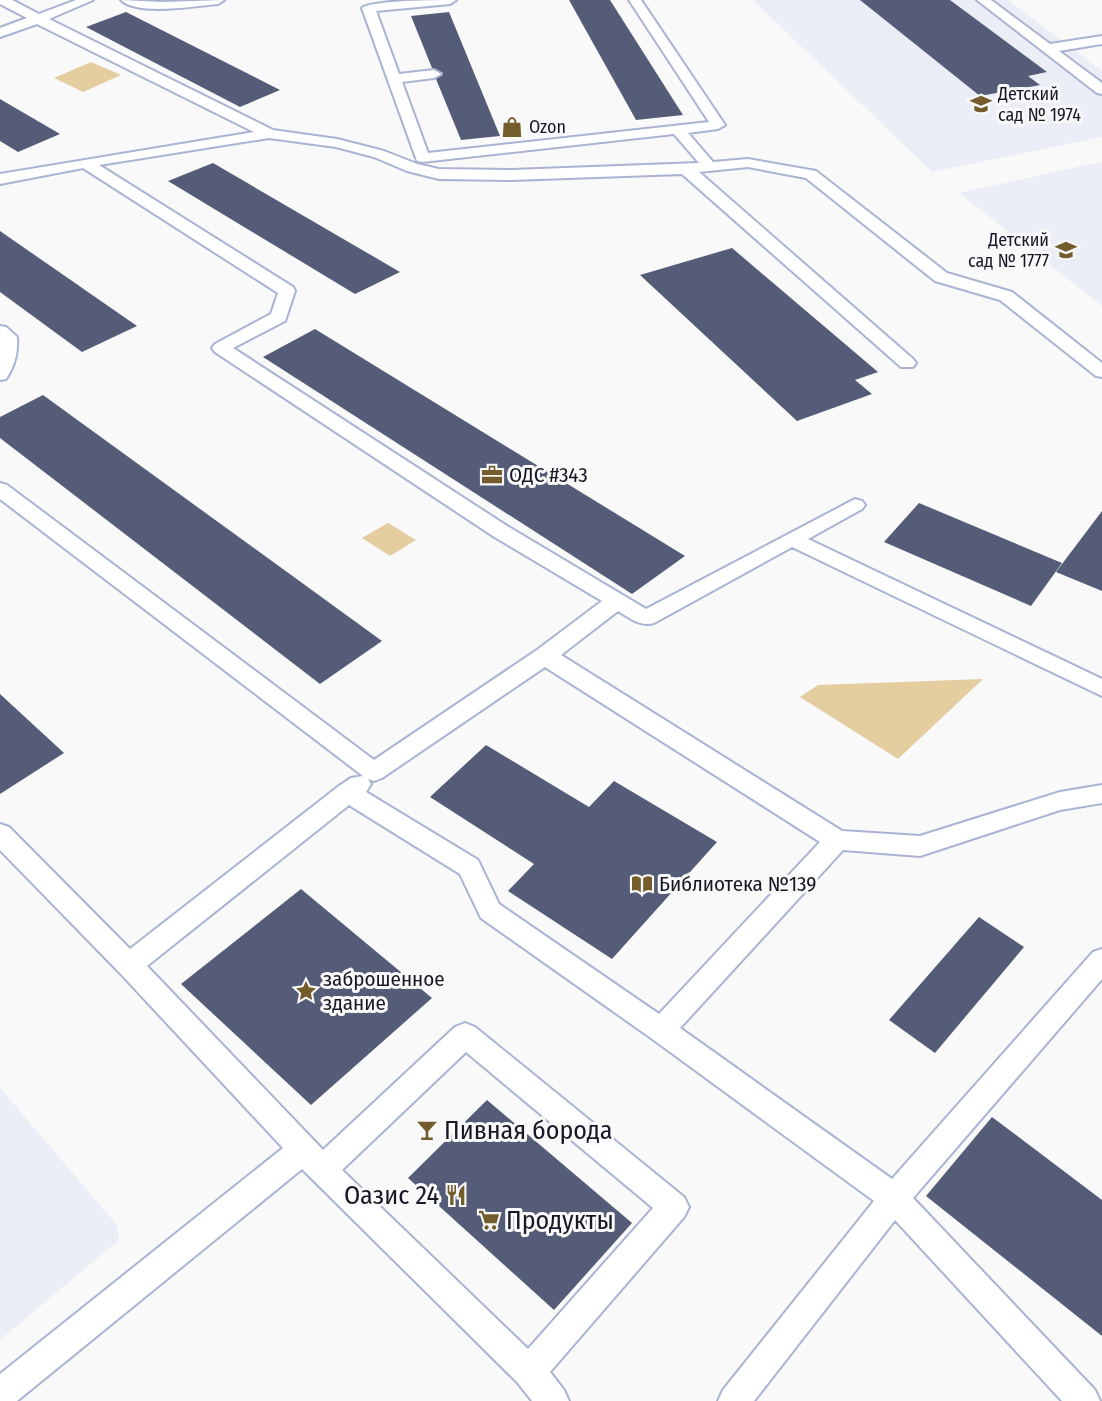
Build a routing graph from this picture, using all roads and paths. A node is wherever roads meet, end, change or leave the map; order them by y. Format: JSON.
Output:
{"nodes":[{"id":1,"x":2,"y":0,"type":"edge"},
{"id":2,"x":87,"y":0,"type":"edge"},
{"id":3,"x":127,"y":0,"type":"edge"},
{"id":4,"x":218,"y":0,"type":"edge"},
{"id":5,"x":450,"y":0,"type":"edge"},
{"id":6,"x":635,"y":0,"type":"edge"},
{"id":7,"x":983,"y":0,"type":"edge"},
{"id":8,"x":38,"y":19,"type":"junction"},
{"id":9,"x":0,"y":33,"type":"edge"},
{"id":10,"x":1102,"y":40,"type":"edge"},
{"id":11,"x":1047,"y":49,"type":"junction"},
{"id":12,"x":434,"y":74,"type":"dead end"},
{"id":13,"x":393,"y":79,"type":"junction"},
{"id":14,"x":1102,"y":90,"type":"edge"},
{"id":15,"x":677,"y":129,"type":"junction"},
{"id":16,"x":269,"y":134,"type":"junction"},
{"id":17,"x":85,"y":163,"type":"junction"},
{"id":18,"x":709,"y":166,"type":"junction"},
{"id":19,"x":686,"y":169,"type":"junction"},
{"id":20,"x":2,"y":176,"type":"edge"},
{"id":21,"x":0,"y":331,"type":"edge"},
{"id":22,"x":907,"y":363,"type":"dead end"},
{"id":23,"x":1102,"y":372,"type":"edge"},
{"id":24,"x":0,"y":375,"type":"edge"},
{"id":25,"x":0,"y":489,"type":"edge"},
{"id":26,"x":855,"y":505,"type":"dead end"},
{"id":27,"x":792,"y":538,"type":"junction"},
{"id":28,"x":617,"y":601,"type":"junction"},
{"id":29,"x":545,"y":656,"type":"junction"},
{"id":30,"x":1102,"y":688,"type":"edge"},
{"id":31,"x":374,"y":772,"type":"junction"},
{"id":32,"x":347,"y":792,"type":"junction"},
{"id":33,"x":1102,"y":794,"type":"edge"},
{"id":34,"x":0,"y":834,"type":"edge"},
{"id":35,"x":837,"y":840,"type":"junction"},
{"id":36,"x":1102,"y":960,"type":"edge"},
{"id":37,"x":129,"y":964,"type":"junction"},
{"id":38,"x":661,"y":1030,"type":"junction"},
{"id":39,"x":313,"y":1160,"type":"junction"},
{"id":40,"x":894,"y":1198,"type":"junction"},
{"id":41,"x":529,"y":1372,"type":"junction"},
{"id":42,"x":0,"y":1394,"type":"edge"},
{"id":43,"x":553,"y":1401,"type":"edge"},
{"id":44,"x":734,"y":1401,"type":"edge"},
{"id":45,"x":1084,"y":1401,"type":"edge"}],
"edges":[{"from":1,"to":8,"type":"lane"},
{"from":2,"to":8,"type":"lane"},
{"from":3,"to":4,"type":"lane"},
{"from":5,"to":13,"type":"lane"},
{"from":6,"to":15,"type":"lane"},
{"from":7,"to":11,"type":"lane"},
{"from":8,"to":9,"type":"lane"},
{"from":8,"to":16,"type":"lane"},
{"from":10,"to":11,"type":"lane"},
{"from":11,"to":14,"type":"lane"},
{"from":12,"to":13,"type":"lane"},
{"from":13,"to":15,"type":"lane"},
{"from":15,"to":18,"type":"lane"},
{"from":16,"to":17,"type":"lane"},
{"from":16,"to":19,"type":"lane"},
{"from":17,"to":20,"type":"lane"},
{"from":17,"to":28,"type":"lane"},
{"from":18,"to":19,"type":"lane"},
{"from":18,"to":23,"type":"lane"},
{"from":19,"to":22,"type":"lane"},
{"from":21,"to":24,"type":"lane"},
{"from":25,"to":31,"type":"lane"},
{"from":26,"to":27,"type":"lane"},
{"from":27,"to":28,"type":"lane"},
{"from":27,"to":30,"type":"lane"},
{"from":28,"to":29,"type":"lane"},
{"from":29,"to":31,"type":"lane"},
{"from":29,"to":35,"type":"lane"},
{"from":31,"to":32,"type":"lane"},
{"from":32,"to":37,"type":"lane"},
{"from":32,"to":38,"type":"lane"},
{"from":33,"to":35,"type":"lane"},
{"from":34,"to":37,"type":"lane"},
{"from":35,"to":38,"type":"lane"},
{"from":36,"to":40,"type":"lane"},
{"from":37,"to":39,"type":"lane"},
{"from":38,"to":40,"type":"lane"},
{"from":39,"to":41,"type":"lane"},
{"from":39,"to":41,"type":"lane"},
{"from":39,"to":42,"type":"lane"},
{"from":40,"to":44,"type":"lane"},
{"from":40,"to":45,"type":"lane"},
{"from":41,"to":43,"type":"lane"}]}
